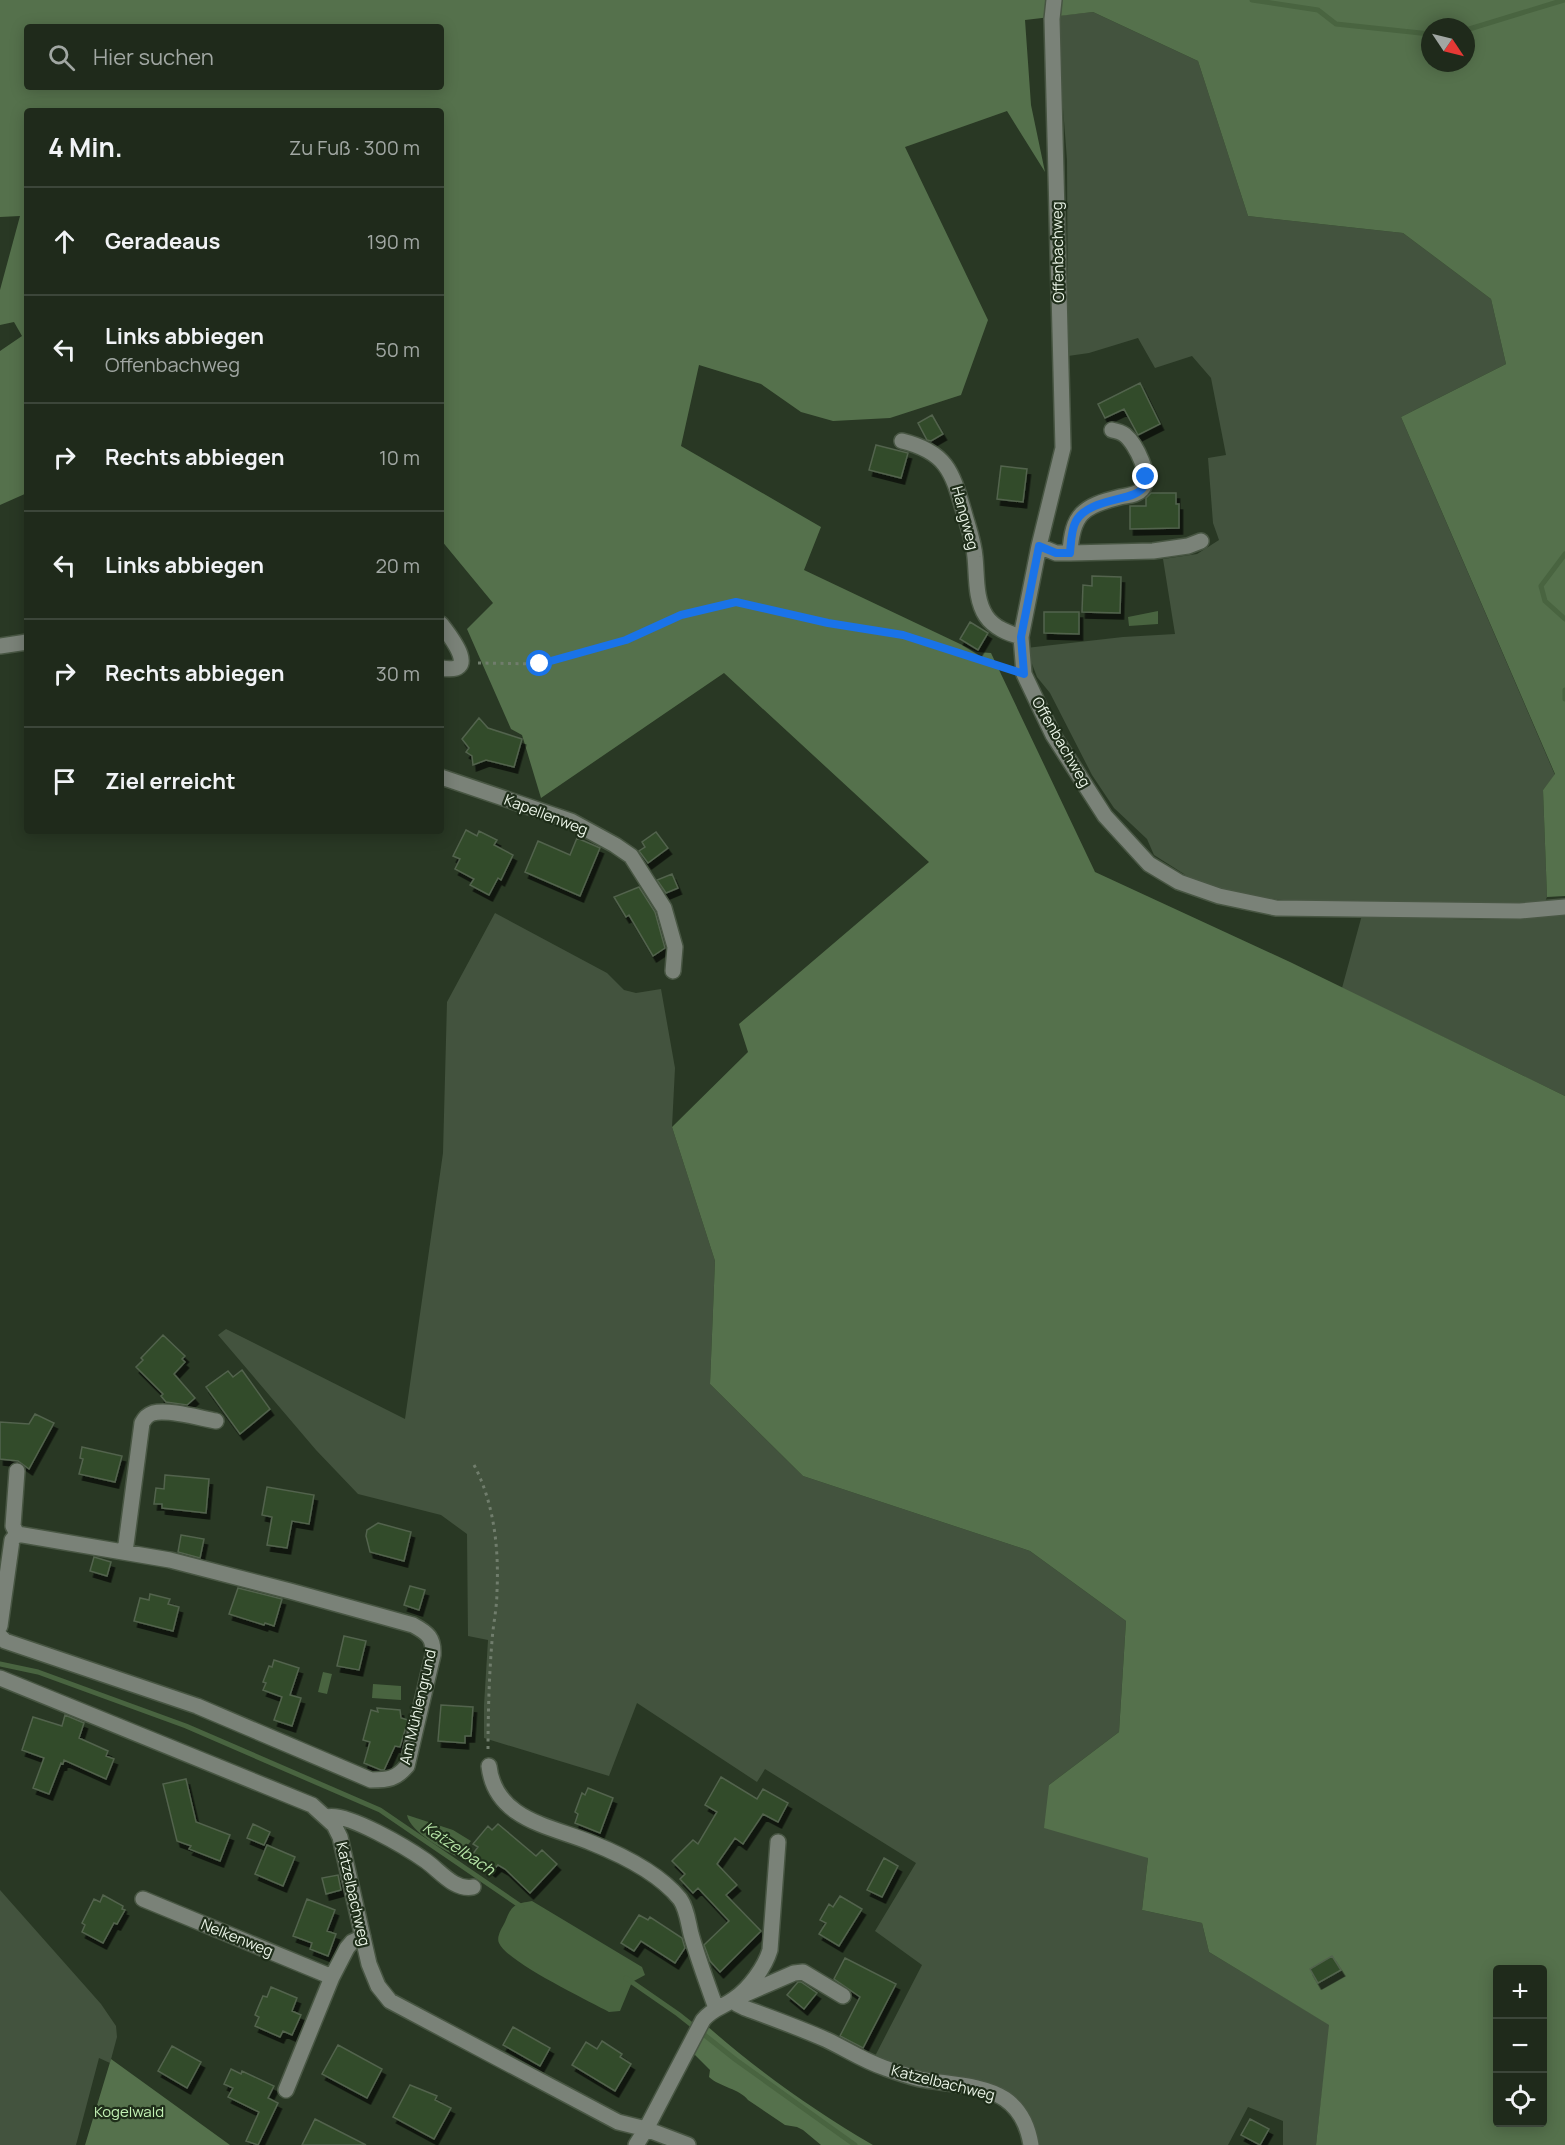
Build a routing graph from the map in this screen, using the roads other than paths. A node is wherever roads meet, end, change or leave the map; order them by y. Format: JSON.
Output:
{"nodes":[{"id":1,"x":1054,"y":0,"type":"edge"},
{"id":2,"x":1112,"y":430,"type":"dead end"},
{"id":3,"x":902,"y":441,"type":"dead end"},
{"id":4,"x":1201,"y":541,"type":"dead end"},
{"id":5,"x":1039,"y":546,"type":"junction"},
{"id":6,"x":1070,"y":553,"type":"junction"},
{"id":7,"x":444,"y":628,"type":"edge"},
{"id":8,"x":1021,"y":637,"type":"junction"},
{"id":9,"x":24,"y":642,"type":"edge"},
{"id":10,"x":0,"y":646,"type":"edge"},
{"id":11,"x":444,"y":668,"type":"edge"},
{"id":12,"x":444,"y":778,"type":"edge"},
{"id":13,"x":1565,"y":907,"type":"edge"},
{"id":14,"x":673,"y":970,"type":"dead end"},
{"id":15,"x":216,"y":1421,"type":"dead end"},
{"id":16,"x":17,"y":1471,"type":"dead end"},
{"id":17,"x":17,"y":1534,"type":"junction"},
{"id":18,"x":125,"y":1552,"type":"junction"},
{"id":19,"x":0,"y":1626,"type":"edge"},
{"id":20,"x":0,"y":1636,"type":"edge"},
{"id":21,"x":0,"y":1678,"type":"edge"},
{"id":22,"x":489,"y":1766,"type":"road end"},
{"id":23,"x":327,"y":1817,"type":"junction"},
{"id":24,"x":778,"y":1842,"type":"dead end"},
{"id":25,"x":473,"y":1887,"type":"dead end"},
{"id":26,"x":143,"y":1899,"type":"dead end"},
{"id":27,"x":363,"y":1937,"type":"junction"},
{"id":28,"x":332,"y":1977,"type":"junction"},
{"id":29,"x":843,"y":1996,"type":"dead end"},
{"id":30,"x":734,"y":2000,"type":"junction"},
{"id":31,"x":716,"y":2008,"type":"junction"},
{"id":32,"x":286,"y":2090,"type":"dead end"},
{"id":33,"x":646,"y":2129,"type":"junction"},
{"id":34,"x":636,"y":2145,"type":"edge"},
{"id":35,"x":688,"y":2145,"type":"edge"},
{"id":36,"x":1031,"y":2145,"type":"edge"}],
"edges":[{"from":1,"to":5,"type":"street","name":"Offenbachweg"},
{"from":2,"to":6,"type":"street"},
{"from":3,"to":8,"type":"street","name":"Hangweg"},
{"from":4,"to":6,"type":"street"},
{"from":5,"to":6,"type":"street"},
{"from":5,"to":8,"type":"street","name":"Offenbachweg"},
{"from":7,"to":11,"type":"street"},
{"from":8,"to":13,"type":"street","name":"Offenbachweg"},
{"from":9,"to":10,"type":"street"},
{"from":12,"to":14,"type":"street","name":"Kapellenweg"},
{"from":15,"to":18,"type":"street"},
{"from":16,"to":17,"type":"street"},
{"from":17,"to":18,"type":"street","name":"Am Mühlengrund"},
{"from":17,"to":19,"type":"street"},
{"from":18,"to":20,"type":"street","name":"Am Mühlengrund"},
{"from":21,"to":23,"type":"street","name":"Katzelbachweg"},
{"from":22,"to":31,"type":"street"},
{"from":23,"to":25,"type":"street"},
{"from":23,"to":27,"type":"street","name":"Katzelbachweg"},
{"from":24,"to":30,"type":"street"},
{"from":26,"to":28,"type":"street","name":"Nelkenweg"},
{"from":27,"to":28,"type":"street"},
{"from":27,"to":33,"type":"street","name":"Katzelbachweg"},
{"from":28,"to":32,"type":"street"},
{"from":29,"to":30,"type":"street"},
{"from":30,"to":31,"type":"street"},
{"from":30,"to":36,"type":"street","name":"Katzelbachweg"},
{"from":31,"to":33,"type":"street"},
{"from":33,"to":34,"type":"street"},
{"from":33,"to":35,"type":"street","name":"Katzelbachweg"}]}
